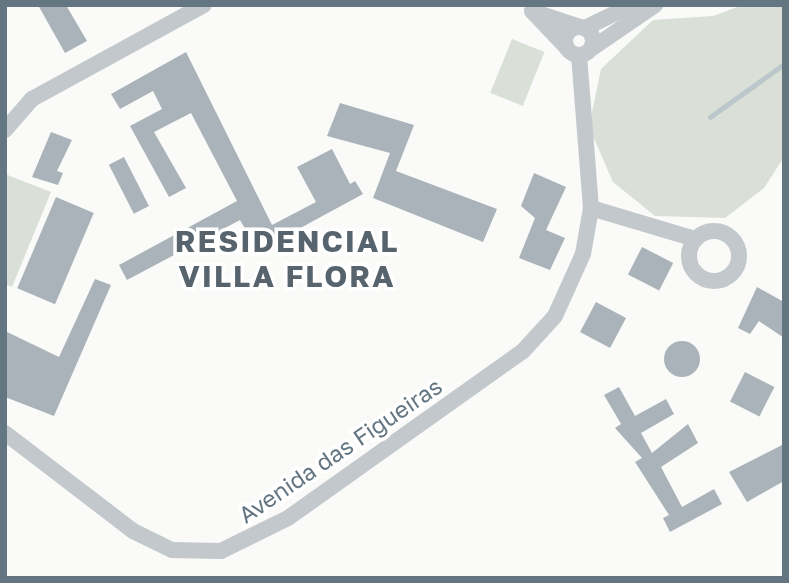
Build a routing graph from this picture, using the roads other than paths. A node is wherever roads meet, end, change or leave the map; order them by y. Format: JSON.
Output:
{"nodes":[{"id":1,"x":204,"y":5,"type":"edge"},
{"id":2,"x":514,"y":5,"type":"edge"},
{"id":3,"x":632,"y":5,"type":"edge"},
{"id":4,"x":655,"y":5,"type":"edge"},
{"id":5,"x":532,"y":11,"type":"junction"},
{"id":6,"x":582,"y":27,"type":"junction"},
{"id":7,"x":579,"y":51,"type":"junction"},
{"id":8,"x":5,"y":130,"type":"edge"},
{"id":9,"x":591,"y":208,"type":"junction"},
{"id":10,"x":695,"y":239,"type":"dead end"},
{"id":11,"x":5,"y":433,"type":"edge"}],
"edges":[{"from":1,"to":8,"type":"street"},
{"from":2,"to":5,"type":"street"},
{"from":3,"to":6,"type":"street"},
{"from":4,"to":7,"type":"street"},
{"from":5,"to":6,"type":"street"},
{"from":5,"to":7,"type":"street"},
{"from":6,"to":7,"type":"street","name":"Avenida das Figueiras"},
{"from":6,"to":7,"type":"street"},
{"from":7,"to":9,"type":"street","name":"Avenida das Figueiras"},
{"from":9,"to":10,"type":"street"},
{"from":9,"to":11,"type":"street","name":"Avenida das Figueiras"}]}
